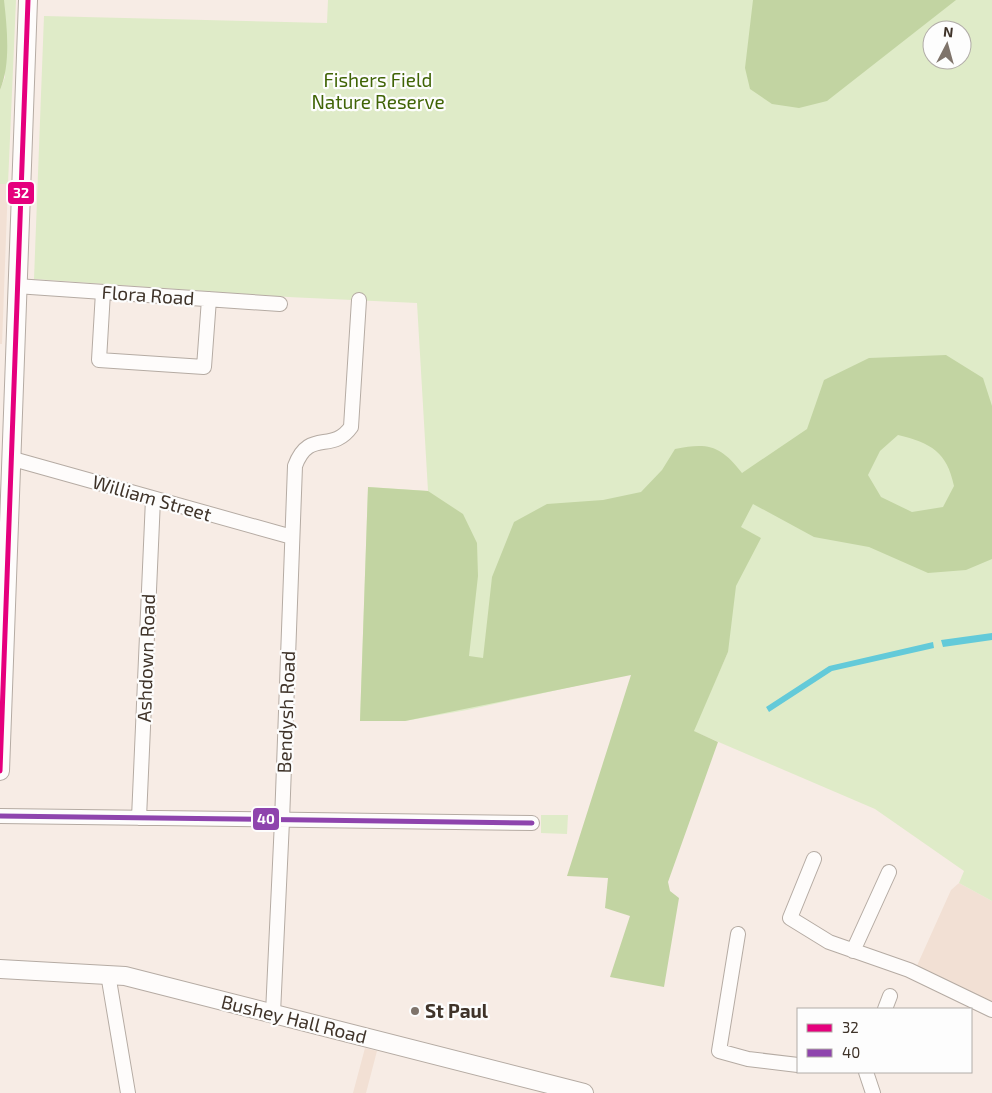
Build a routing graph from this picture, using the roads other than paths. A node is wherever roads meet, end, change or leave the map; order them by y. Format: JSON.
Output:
{"nodes":[{"id":1,"x":28,"y":0,"type":"edge"},
{"id":2,"x":16,"y":286,"type":"junction"},
{"id":3,"x":103,"y":292,"type":"junction"},
{"id":4,"x":209,"y":299,"type":"junction"},
{"id":5,"x":359,"y":300,"type":"dead end"},
{"id":6,"x":280,"y":304,"type":"dead end"},
{"id":7,"x":7,"y":401,"type":"edge"},
{"id":8,"x":12,"y":459,"type":"junction"},
{"id":9,"x":153,"y":499,"type":"junction"},
{"id":10,"x":292,"y":537,"type":"junction"},
{"id":11,"x":0,"y":771,"type":"edge"},
{"id":12,"x":0,"y":816,"type":"edge"},
{"id":13,"x":139,"y":818,"type":"junction"},
{"id":14,"x":282,"y":821,"type":"junction"},
{"id":15,"x":532,"y":823,"type":"dead end"},
{"id":16,"x":814,"y":859,"type":"dead end"},
{"id":17,"x":889,"y":872,"type":"dead end"},
{"id":18,"x":738,"y":934,"type":"dead end"},
{"id":19,"x":853,"y":951,"type":"junction"},
{"id":20,"x":0,"y":970,"type":"edge"},
{"id":21,"x":108,"y":974,"type":"junction"},
{"id":22,"x":890,"y":996,"type":"dead end"},
{"id":23,"x":885,"y":1008,"type":"edge"},
{"id":24,"x":992,"y":1010,"type":"edge"},
{"id":25,"x":273,"y":1013,"type":"junction"},
{"id":26,"x":797,"y":1065,"type":"edge"},
{"id":27,"x":866,"y":1073,"type":"edge"},
{"id":28,"x":128,"y":1093,"type":"edge"},
{"id":29,"x":584,"y":1093,"type":"edge"},
{"id":30,"x":873,"y":1093,"type":"edge"}],
"edges":[{"from":1,"to":2,"type":"street"},
{"from":2,"to":3,"type":"street","name":"Flora Road"},
{"from":2,"to":7,"type":"street"},
{"from":3,"to":4,"type":"street","name":"Flora Road"},
{"from":3,"to":4,"type":"street"},
{"from":4,"to":6,"type":"street","name":"Flora Road"},
{"from":5,"to":10,"type":"street","name":"Bendysh Road"},
{"from":7,"to":8,"type":"street"},
{"from":8,"to":9,"type":"street","name":"William Street"},
{"from":8,"to":11,"type":"street"},
{"from":9,"to":10,"type":"street","name":"William Street"},
{"from":9,"to":13,"type":"street","name":"Ashdown Road"},
{"from":10,"to":14,"type":"street","name":"Bendysh Road"},
{"from":12,"to":13,"type":"street"},
{"from":13,"to":14,"type":"street"},
{"from":14,"to":15,"type":"street"},
{"from":14,"to":25,"type":"street","name":"Bendysh Road"},
{"from":16,"to":19,"type":"street"},
{"from":17,"to":19,"type":"street"},
{"from":18,"to":26,"type":"street"},
{"from":19,"to":24,"type":"street"},
{"from":20,"to":21,"type":"street","name":"Bushey Hall Road"},
{"from":21,"to":25,"type":"street","name":"Bushey Hall Road"},
{"from":21,"to":28,"type":"street"},
{"from":22,"to":23,"type":"street"},
{"from":25,"to":29,"type":"street","name":"Bushey Hall Road"},
{"from":27,"to":30,"type":"street"}]}
